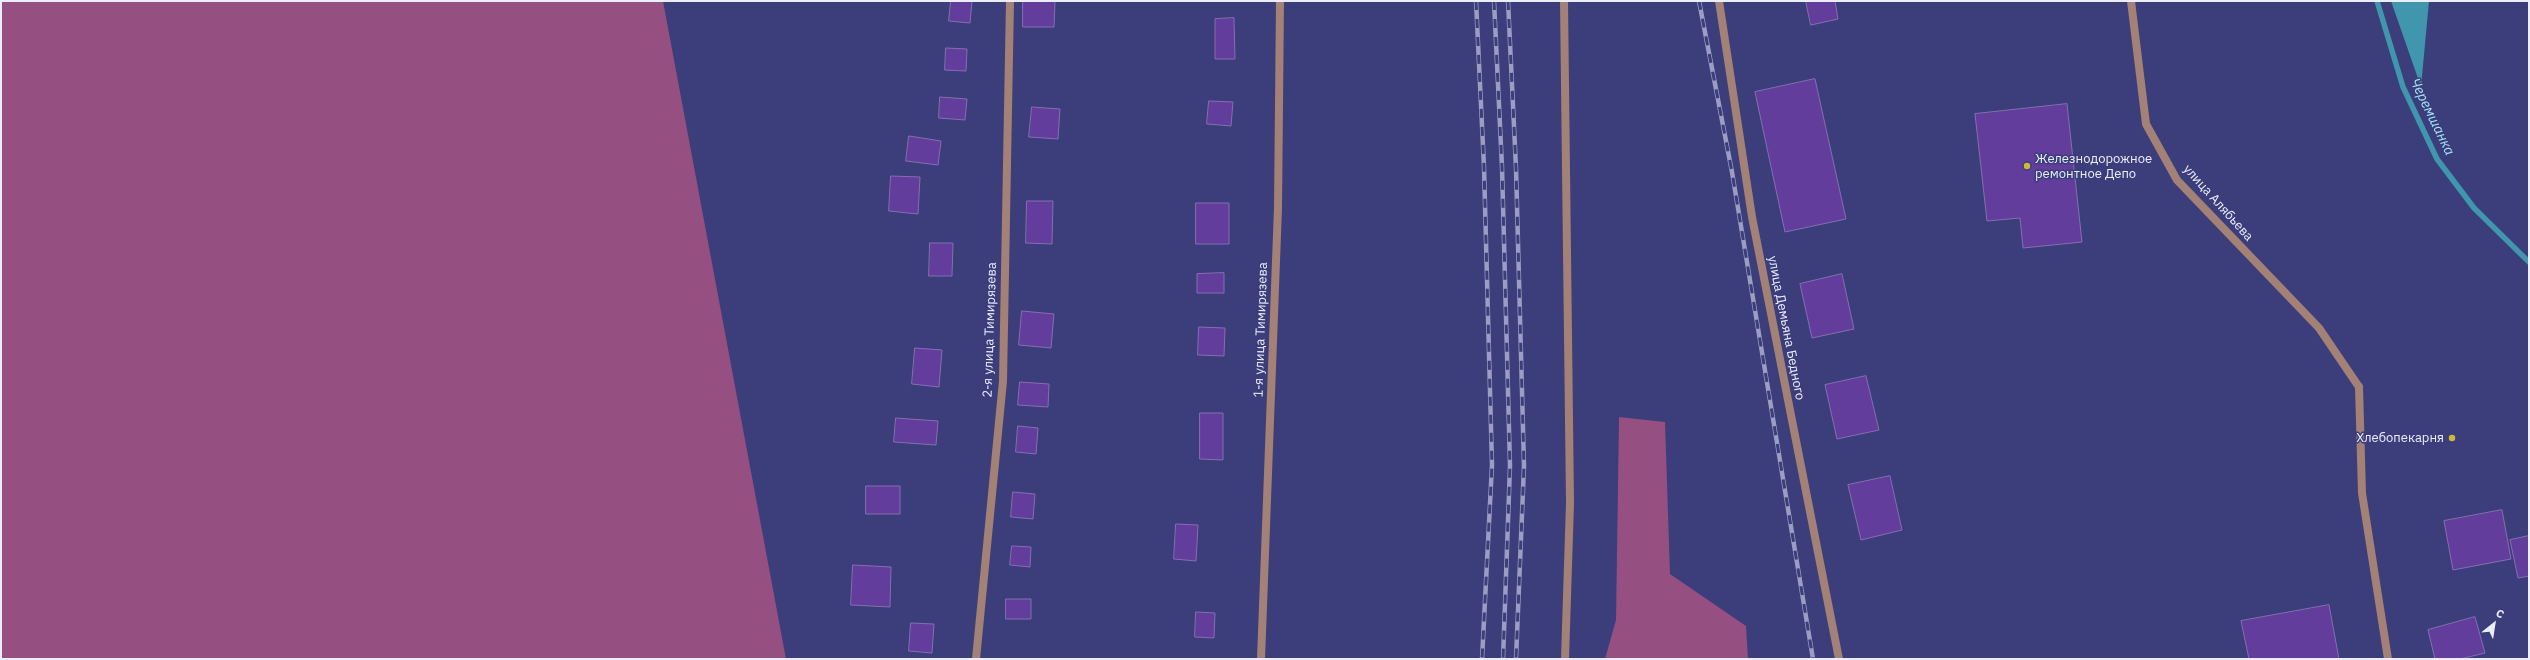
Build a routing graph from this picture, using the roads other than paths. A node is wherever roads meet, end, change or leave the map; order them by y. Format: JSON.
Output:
{"nodes":[{"id":1,"x":1010,"y":1,"type":"edge"},
{"id":2,"x":1280,"y":1,"type":"edge"},
{"id":3,"x":1564,"y":1,"type":"edge"},
{"id":4,"x":1719,"y":1,"type":"edge"},
{"id":5,"x":2131,"y":1,"type":"edge"},
{"id":6,"x":976,"y":659,"type":"edge"},
{"id":7,"x":1261,"y":659,"type":"edge"},
{"id":8,"x":1566,"y":659,"type":"edge"},
{"id":9,"x":1839,"y":659,"type":"edge"},
{"id":10,"x":2388,"y":659,"type":"edge"}],
"edges":[{"from":1,"to":6,"type":"street","name":"2-я улица Тимирязева"},
{"from":2,"to":7,"type":"street","name":"1-я улица Тимирязева"},
{"from":3,"to":8,"type":"street"},
{"from":4,"to":9,"type":"street","name":"улица Демьяна Бедного"},
{"from":5,"to":10,"type":"street","name":"улица Алябьева"}]}
